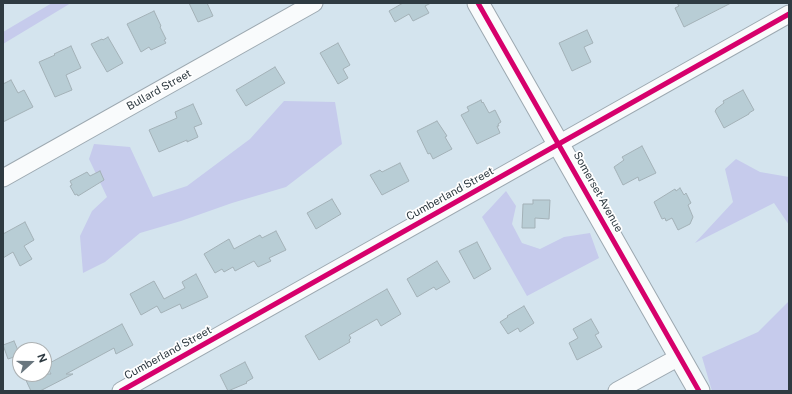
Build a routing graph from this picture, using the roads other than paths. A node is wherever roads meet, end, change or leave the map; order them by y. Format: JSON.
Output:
{"nodes":[{"id":1,"x":314,"y":3,"type":"edge"},
{"id":2,"x":478,"y":3,"type":"edge"},
{"id":3,"x":789,"y":14,"type":"edge"},
{"id":4,"x":559,"y":143,"type":"junction"},
{"id":5,"x":3,"y":178,"type":"edge"},
{"id":6,"x":679,"y":357,"type":"junction"},
{"id":7,"x":121,"y":391,"type":"edge"},
{"id":8,"x":618,"y":391,"type":"edge"},
{"id":9,"x":699,"y":391,"type":"edge"}],
"edges":[{"from":1,"to":5,"type":"street","name":"Bullard Street"},
{"from":2,"to":4,"type":"street","name":"Somerset Avenue"},
{"from":3,"to":4,"type":"street","name":"Cumberland Street"},
{"from":4,"to":6,"type":"street","name":"Somerset Avenue"},
{"from":4,"to":7,"type":"street","name":"Cumberland Street"},
{"from":6,"to":8,"type":"street"},
{"from":6,"to":9,"type":"street","name":"Somerset Avenue"}]}
